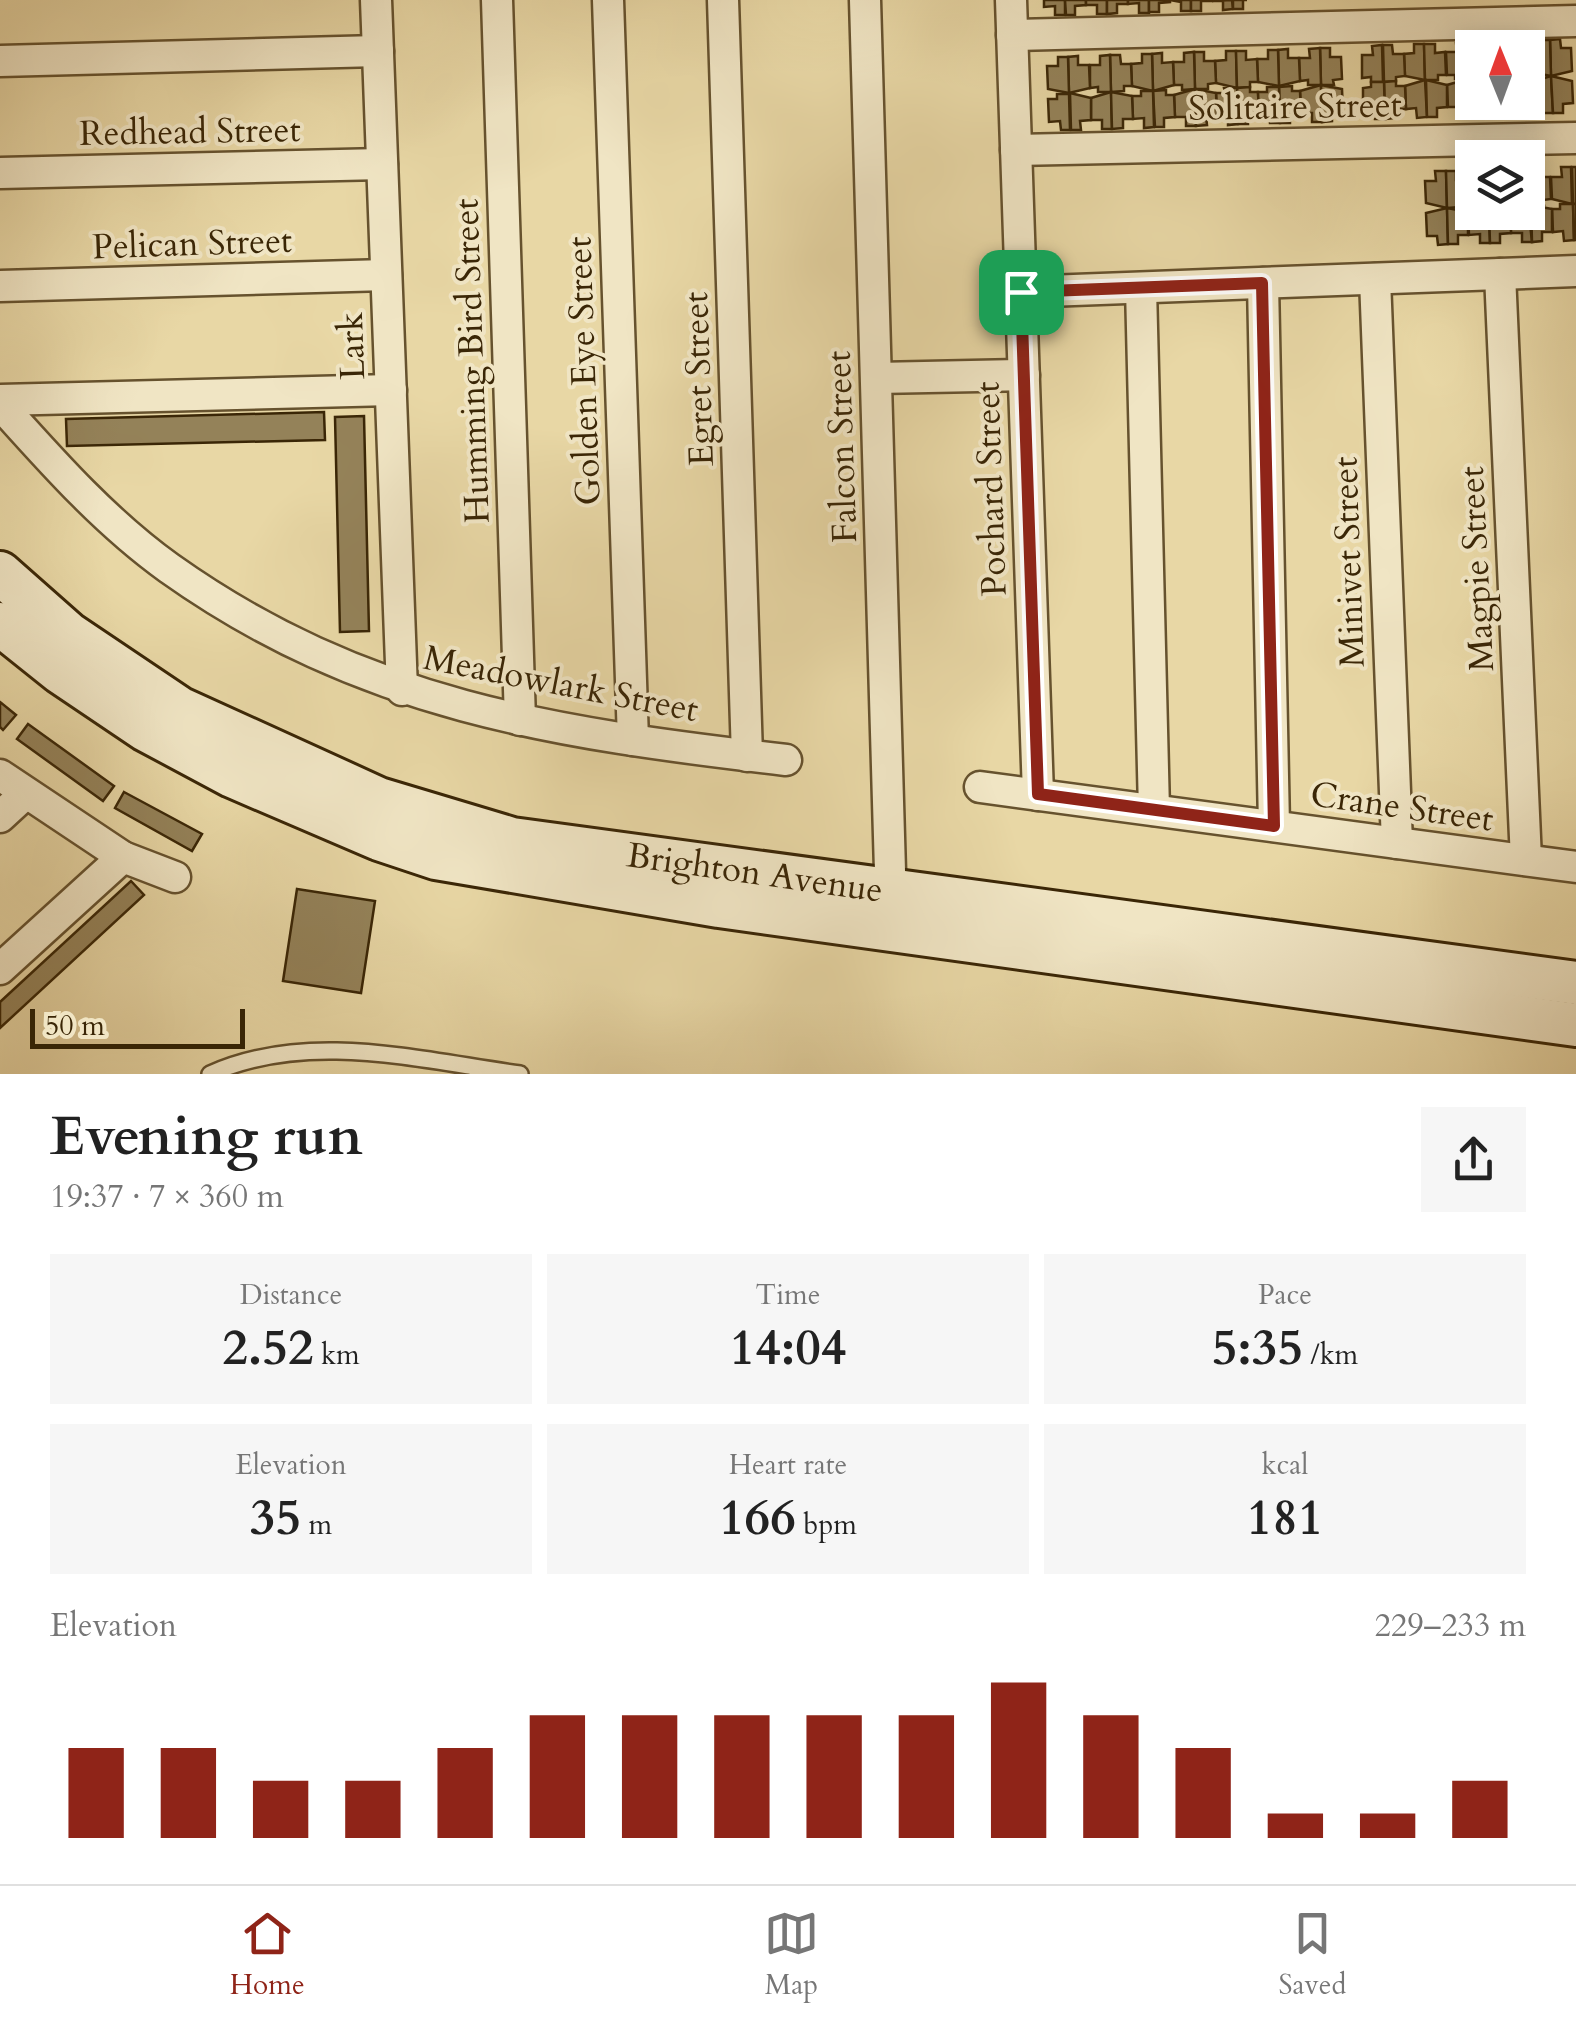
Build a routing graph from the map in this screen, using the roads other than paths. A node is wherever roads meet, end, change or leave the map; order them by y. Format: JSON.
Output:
{"nodes":[{"id":1,"x":376,"y":0,"type":"edge"},
{"id":2,"x":497,"y":0,"type":"edge"},
{"id":3,"x":608,"y":0,"type":"edge"},
{"id":4,"x":724,"y":0,"type":"edge"},
{"id":5,"x":864,"y":0,"type":"edge"},
{"id":6,"x":1011,"y":0,"type":"edge"},
{"id":7,"x":1576,"y":21,"type":"edge"},
{"id":8,"x":1012,"y":35,"type":"junction"},
{"id":9,"x":378,"y":52,"type":"junction"},
{"id":10,"x":0,"y":61,"type":"edge"},
{"id":11,"x":1576,"y":138,"type":"edge"},
{"id":12,"x":1016,"y":150,"type":"junction"},
{"id":13,"x":382,"y":164,"type":"junction"},
{"id":14,"x":0,"y":172,"type":"edge"},
{"id":15,"x":1576,"y":271,"type":"edge"},
{"id":16,"x":1500,"y":274,"type":"junction"},
{"id":17,"x":386,"y":275,"type":"junction"},
{"id":18,"x":1375,"y":279,"type":"junction"},
{"id":19,"x":1262,"y":283,"type":"junction"},
{"id":20,"x":0,"y":286,"type":"edge"},
{"id":21,"x":1141,"y":288,"type":"junction"},
{"id":22,"x":1021,"y":292,"type":"junction"},
{"id":23,"x":1024,"y":374,"type":"junction"},
{"id":24,"x":877,"y":378,"type":"junction"},
{"id":25,"x":390,"y":390,"type":"junction"},
{"id":26,"x":0,"y":402,"type":"edge"},
{"id":27,"x":0,"y":573,"type":"edge"},
{"id":28,"x":0,"y":624,"type":"edge"},
{"id":29,"x":402,"y":690,"type":"junction"},
{"id":30,"x":520,"y":720,"type":"junction"},
{"id":31,"x":633,"y":740,"type":"junction"},
{"id":32,"x":747,"y":756,"type":"junction"},
{"id":33,"x":786,"y":760,"type":"dead end"},
{"id":34,"x":0,"y":774,"type":"edge"},
{"id":35,"x":980,"y":786,"type":"dead end"},
{"id":36,"x":26,"y":794,"type":"junction"},
{"id":37,"x":1038,"y":794,"type":"junction"},
{"id":38,"x":1154,"y":810,"type":"junction"},
{"id":39,"x":0,"y":817,"type":"edge"},
{"id":40,"x":1274,"y":826,"type":"junction"},
{"id":41,"x":1396,"y":842,"type":"junction"},
{"id":42,"x":124,"y":857,"type":"junction"},
{"id":43,"x":1526,"y":860,"type":"junction"},
{"id":44,"x":1576,"y":867,"type":"edge"},
{"id":45,"x":175,"y":877,"type":"dead end"},
{"id":46,"x":891,"y":909,"type":"junction"},
{"id":47,"x":0,"y":968,"type":"edge"},
{"id":48,"x":1576,"y":983,"type":"edge"},
{"id":49,"x":1576,"y":1025,"type":"edge"},
{"id":50,"x":210,"y":1074,"type":"edge"},
{"id":51,"x":520,"y":1074,"type":"edge"}],
"edges":[{"from":1,"to":9,"type":"street","name":"Lark"},
{"from":2,"to":30,"type":"street","name":"Humming Bird Street"},
{"from":3,"to":31,"type":"street","name":"Golden Eye Street"},
{"from":4,"to":32,"type":"street","name":"Egret Street"},
{"from":5,"to":24,"type":"street","name":"Falcon Street"},
{"from":6,"to":8,"type":"street","name":"Pochard Street"},
{"from":7,"to":8,"type":"street"},
{"from":8,"to":12,"type":"street","name":"Pochard Street"},
{"from":9,"to":10,"type":"street"},
{"from":9,"to":13,"type":"street","name":"Lark"},
{"from":11,"to":12,"type":"street","name":"Solitaire Street"},
{"from":12,"to":22,"type":"street","name":"Pochard Street"},
{"from":13,"to":14,"type":"street","name":"Redhead Street"},
{"from":13,"to":17,"type":"street","name":"Lark"},
{"from":15,"to":16,"type":"street"},
{"from":16,"to":18,"type":"street"},
{"from":16,"to":43,"type":"street","name":"Magpie Street"},
{"from":17,"to":20,"type":"street","name":"Pelican Street"},
{"from":17,"to":25,"type":"street","name":"Lark"},
{"from":18,"to":19,"type":"street"},
{"from":18,"to":41,"type":"street","name":"Minivet Street"},
{"from":19,"to":21,"type":"street"},
{"from":19,"to":40,"type":"street"},
{"from":21,"to":22,"type":"street"},
{"from":21,"to":38,"type":"street"},
{"from":22,"to":23,"type":"street","name":"Pochard Street"},
{"from":23,"to":24,"type":"street"},
{"from":23,"to":37,"type":"street","name":"Pochard Street"},
{"from":24,"to":46,"type":"street","name":"Falcon Street"},
{"from":25,"to":26,"type":"street"},
{"from":25,"to":29,"type":"street","name":"Lark"},
{"from":26,"to":29,"type":"street","name":"Meadowlark Street"},
{"from":27,"to":46,"type":"street","name":"Brighton Avenue"},
{"from":28,"to":46,"type":"street","name":"Brighton Avenue"},
{"from":29,"to":30,"type":"street","name":"Meadowlark Street"},
{"from":30,"to":31,"type":"street","name":"Meadowlark Street"},
{"from":31,"to":32,"type":"street","name":"Meadowlark Street"},
{"from":32,"to":33,"type":"street","name":"Meadowlark Street"},
{"from":34,"to":36,"type":"street"},
{"from":35,"to":37,"type":"street","name":"Crane Street"},
{"from":36,"to":39,"type":"street"},
{"from":36,"to":42,"type":"street"},
{"from":37,"to":38,"type":"street","name":"Crane Street"},
{"from":38,"to":40,"type":"street","name":"Crane Street"},
{"from":40,"to":41,"type":"street","name":"Crane Street"},
{"from":41,"to":43,"type":"street","name":"Crane Street"},
{"from":42,"to":45,"type":"street"},
{"from":42,"to":47,"type":"street"},
{"from":43,"to":44,"type":"street","name":"Crane Street"},
{"from":46,"to":48,"type":"street","name":"Brighton Avenue"},
{"from":46,"to":49,"type":"street","name":"Brighton Avenue"},
{"from":50,"to":51,"type":"lane"}]}
